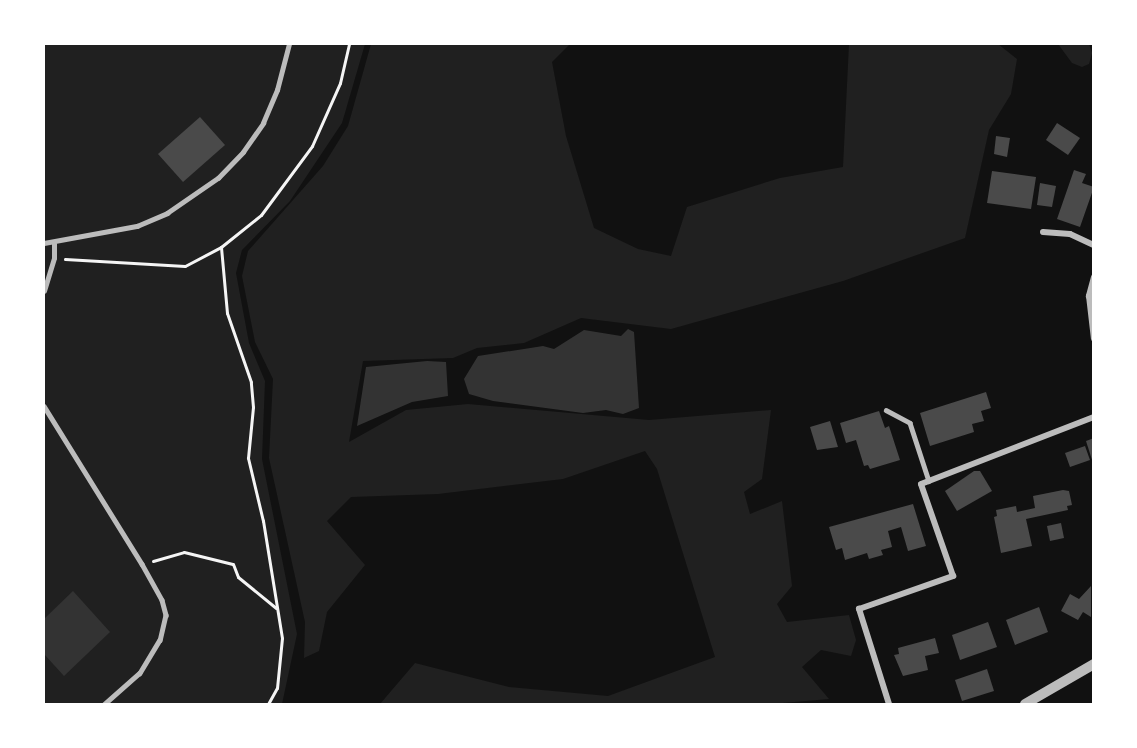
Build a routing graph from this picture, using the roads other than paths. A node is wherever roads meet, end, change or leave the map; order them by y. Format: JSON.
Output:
{"nodes":[{"id":1,"x":289,"y":44,"type":"edge"},
{"id":2,"x":1043,"y":232,"type":"dead end"},
{"id":3,"x":44,"y":243,"type":"edge"},
{"id":4,"x":54,"y":244,"type":"junction"},
{"id":5,"x":1094,"y":245,"type":"edge"},
{"id":6,"x":1094,"y":277,"type":"edge"},
{"id":7,"x":44,"y":291,"type":"edge"},
{"id":8,"x":1094,"y":339,"type":"edge"},
{"id":9,"x":44,"y":406,"type":"edge"},
{"id":10,"x":886,"y":410,"type":"dead end"},
{"id":11,"x":1094,"y":417,"type":"edge"},
{"id":12,"x":929,"y":481,"type":"junction"},
{"id":13,"x":1094,"y":664,"type":"edge"},
{"id":14,"x":105,"y":705,"type":"edge"},
{"id":15,"x":889,"y":705,"type":"edge"},
{"id":16,"x":1025,"y":705,"type":"edge"}],
"edges":[{"from":1,"to":4,"type":"lane"},
{"from":2,"to":5,"type":"street"},
{"from":3,"to":4,"type":"lane"},
{"from":4,"to":7,"type":"lane"},
{"from":6,"to":8,"type":"street"},
{"from":9,"to":14,"type":"lane"},
{"from":10,"to":12,"type":"lane"},
{"from":11,"to":12,"type":"street"},
{"from":12,"to":15,"type":"street"},
{"from":13,"to":16,"type":"street"}]}
